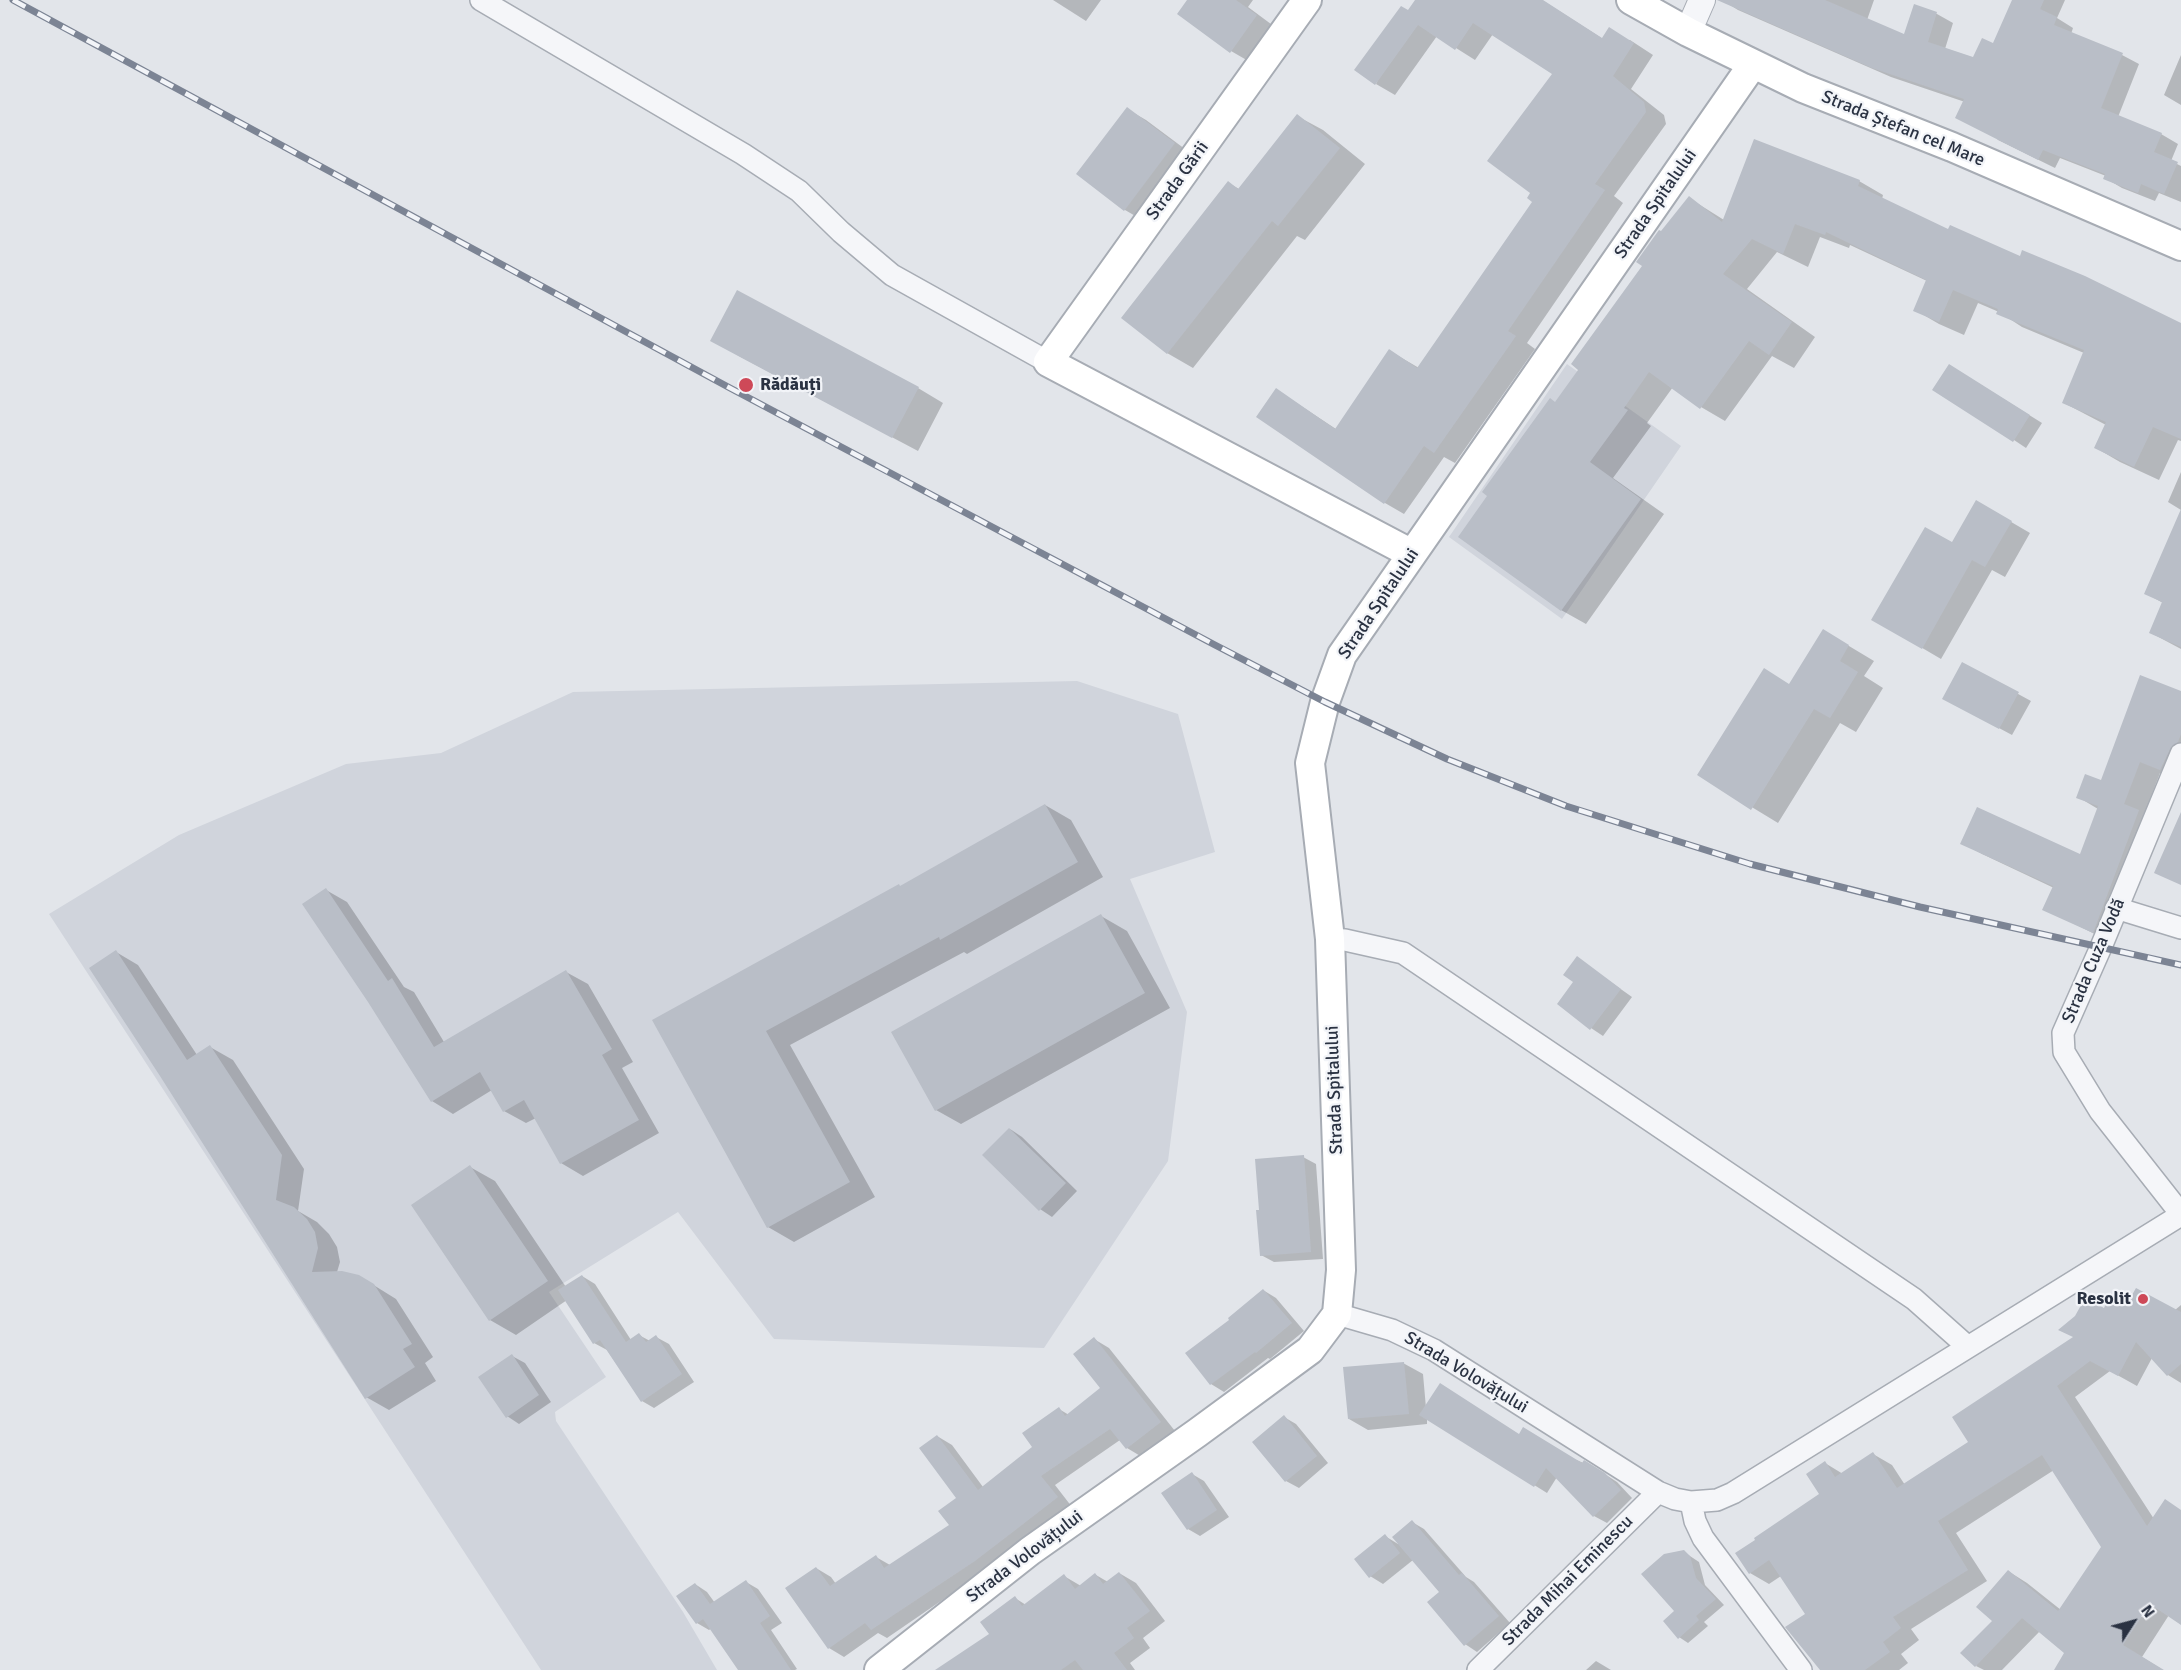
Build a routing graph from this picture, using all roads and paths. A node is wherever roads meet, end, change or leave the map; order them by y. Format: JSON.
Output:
{"nodes":[{"id":1,"x":481,"y":0,"type":"edge"},
{"id":2,"x":1307,"y":0,"type":"edge"},
{"id":3,"x":1631,"y":0,"type":"edge"},
{"id":4,"x":1702,"y":0,"type":"edge"},
{"id":5,"x":1688,"y":32,"type":"junction"},
{"id":6,"x":1753,"y":64,"type":"junction"},
{"id":7,"x":2181,"y":246,"type":"edge"},
{"id":8,"x":1048,"y":362,"type":"junction"},
{"id":9,"x":1412,"y":554,"type":"junction"},
{"id":10,"x":2181,"y":754,"type":"edge"},
{"id":11,"x":2116,"y":908,"type":"junction"},
{"id":12,"x":2181,"y":928,"type":"edge"},
{"id":13,"x":1330,"y":939,"type":"junction"},
{"id":14,"x":2181,"y":1215,"type":"edge"},
{"id":15,"x":1337,"y":1314,"type":"junction"},
{"id":16,"x":1968,"y":1347,"type":"junction"},
{"id":17,"x":1658,"y":1492,"type":"junction"},
{"id":18,"x":1691,"y":1502,"type":"junction"},
{"id":19,"x":879,"y":1670,"type":"edge"},
{"id":20,"x":1478,"y":1670,"type":"edge"},
{"id":21,"x":1801,"y":1670,"type":"edge"}],
"edges":[{"from":1,"to":8,"type":"street"},
{"from":2,"to":8,"type":"main road","name":"Strada Gării"},
{"from":3,"to":5,"type":"main road","name":"Strada Ștefan cel Mare"},
{"from":4,"to":5,"type":"street"},
{"from":5,"to":6,"type":"main road","name":"Strada Ștefan cel Mare"},
{"from":6,"to":7,"type":"main road","name":"Strada Ștefan cel Mare"},
{"from":6,"to":9,"type":"main road","name":"Strada Spitalului"},
{"from":8,"to":9,"type":"main road"},
{"from":9,"to":13,"type":"main road","name":"Strada Spitalului"},
{"from":10,"to":11,"type":"street","name":"Strada Cuza Vodă"},
{"from":11,"to":12,"type":"street"},
{"from":11,"to":14,"type":"street","name":"Strada Cuza Vodă"},
{"from":13,"to":15,"type":"main road","name":"Strada Spitalului"},
{"from":13,"to":16,"type":"street"},
{"from":14,"to":16,"type":"street","name":"Strada Volovățului"},
{"from":15,"to":17,"type":"street","name":"Strada Volovățului"},
{"from":15,"to":19,"type":"main road","name":"Strada Volovățului"},
{"from":16,"to":18,"type":"street","name":"Strada Volovățului"},
{"from":17,"to":18,"type":"street","name":"Strada Volovățului"},
{"from":17,"to":20,"type":"street","name":"Strada Mihai Eminescu"},
{"from":18,"to":21,"type":"street"}]}
